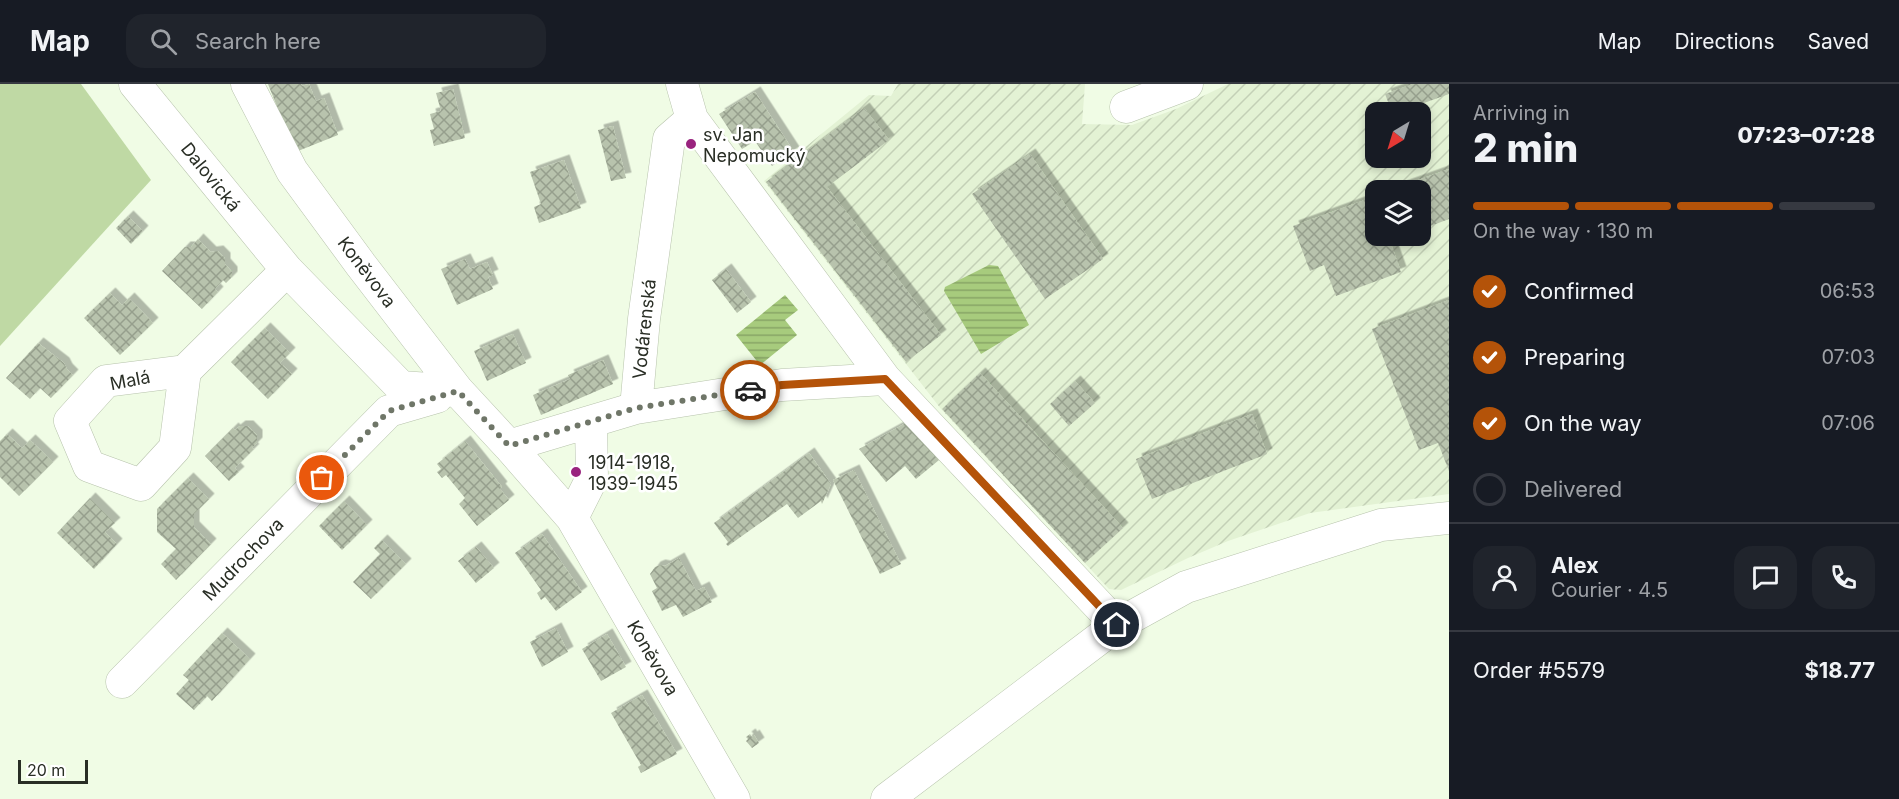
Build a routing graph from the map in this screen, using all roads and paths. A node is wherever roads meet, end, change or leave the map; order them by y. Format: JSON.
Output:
{"nodes":[{"id":1,"x":135,"y":84,"type":"edge"},
{"id":2,"x":247,"y":84,"type":"edge"},
{"id":3,"x":682,"y":84,"type":"edge"},
{"id":4,"x":1187,"y":84,"type":"edge"},
{"id":5,"x":1126,"y":107,"type":"dead end"},
{"id":6,"x":692,"y":119,"type":"junction"},
{"id":7,"x":287,"y":270,"type":"junction"},
{"id":8,"x":185,"y":371,"type":"dead end"},
{"id":9,"x":885,"y":379,"type":"junction"},
{"id":10,"x":458,"y":391,"type":"junction"},
{"id":11,"x":636,"y":408,"type":"junction"},
{"id":12,"x":591,"y":422,"type":"junction"},
{"id":13,"x":509,"y":446,"type":"junction"},
{"id":14,"x":572,"y":518,"type":"junction"},
{"id":15,"x":1449,"y":518,"type":"edge"},
{"id":16,"x":1117,"y":625,"type":"junction"},
{"id":17,"x":122,"y":682,"type":"dead end"},
{"id":18,"x":734,"y":799,"type":"edge"},
{"id":19,"x":887,"y":799,"type":"edge"}],
"edges":[{"from":1,"to":7,"type":"street","name":"Dalovická"},
{"from":2,"to":10,"type":"street","name":"Koněvova"},
{"from":3,"to":6,"type":"street"},
{"from":4,"to":5,"type":"street"},
{"from":6,"to":9,"type":"street"},
{"from":6,"to":11,"type":"street","name":"Vodárenská"},
{"from":7,"to":8,"type":"street"},
{"from":7,"to":10,"type":"street"},
{"from":9,"to":11,"type":"street","name":"Vodárenská"},
{"from":9,"to":16,"type":"street"},
{"from":10,"to":13,"type":"street","name":"Koněvova"},
{"from":10,"to":17,"type":"street","name":"Mudrochova"},
{"from":11,"to":12,"type":"street"},
{"from":12,"to":13,"type":"street"},
{"from":12,"to":14,"type":"street"},
{"from":13,"to":14,"type":"street","name":"Koněvova"},
{"from":14,"to":18,"type":"street","name":"Koněvova"},
{"from":15,"to":16,"type":"street"},
{"from":16,"to":19,"type":"street"}]}
